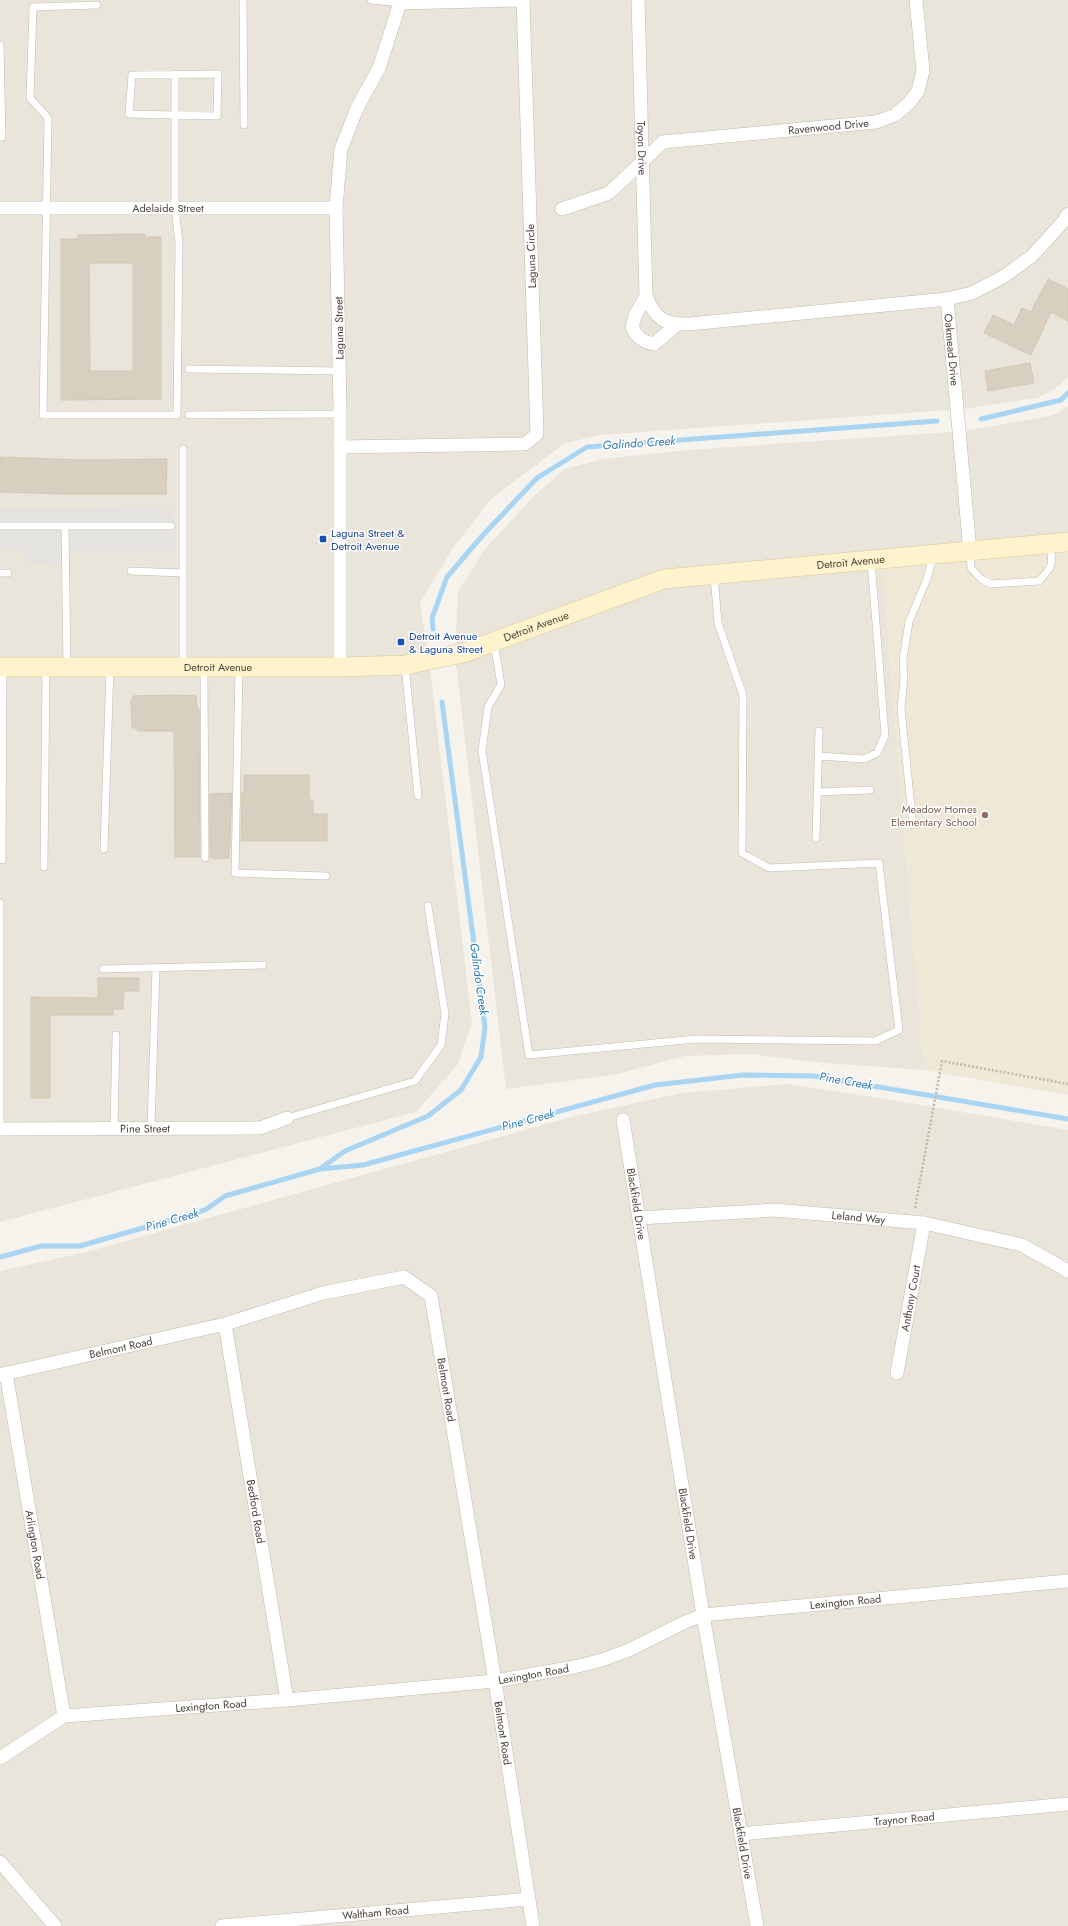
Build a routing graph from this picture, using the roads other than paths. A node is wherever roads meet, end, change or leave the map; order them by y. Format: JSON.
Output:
{"nodes":[{"id":1,"x":243,"y":0,"type":"edge"},
{"id":2,"x":371,"y":0,"type":"edge"},
{"id":3,"x":638,"y":0,"type":"edge"},
{"id":4,"x":916,"y":0,"type":"edge"},
{"id":5,"x":401,"y":2,"type":"edge"},
{"id":6,"x":97,"y":5,"type":"dead end"},
{"id":7,"x":0,"y":46,"type":"edge"},
{"id":8,"x":175,"y":74,"type":"junction"},
{"id":9,"x":175,"y":115,"type":"junction"},
{"id":10,"x":244,"y":125,"type":"dead end"},
{"id":11,"x":0,"y":137,"type":"edge"},
{"id":12,"x":643,"y":159,"type":"junction"},
{"id":13,"x":0,"y":208,"type":"edge"},
{"id":14,"x":47,"y":208,"type":"junction"},
{"id":15,"x":175,"y":208,"type":"junction"},
{"id":16,"x":336,"y":208,"type":"junction"},
{"id":17,"x":562,"y":209,"type":"dead end"},
{"id":18,"x":1068,"y":214,"type":"edge"},
{"id":19,"x":646,"y":296,"type":"junction"},
{"id":20,"x":947,"y":299,"type":"junction"},
{"id":21,"x":676,"y":325,"type":"junction"},
{"id":22,"x":188,"y":369,"type":"dead end"},
{"id":23,"x":340,"y":370,"type":"junction"},
{"id":24,"x":340,"y":414,"type":"junction"},
{"id":25,"x":189,"y":415,"type":"dead end"},
{"id":26,"x":340,"y":447,"type":"junction"},
{"id":27,"x":183,"y":449,"type":"dead end"},
{"id":28,"x":0,"y":526,"type":"edge"},
{"id":29,"x":65,"y":526,"type":"junction"},
{"id":30,"x":171,"y":526,"type":"dead end"},
{"id":31,"x":1059,"y":543,"type":"edge"},
{"id":32,"x":970,"y":551,"type":"junction"},
{"id":33,"x":933,"y":554,"type":"junction"},
{"id":34,"x":871,"y":561,"type":"junction"},
{"id":35,"x":131,"y":571,"type":"dead end"},
{"id":36,"x":183,"y":573,"type":"junction"},
{"id":37,"x":714,"y":575,"type":"junction"},
{"id":38,"x":494,"y":642,"type":"junction"},
{"id":39,"x":405,"y":665,"type":"junction"},
{"id":40,"x":2,"y":667,"type":"edge"},
{"id":41,"x":46,"y":667,"type":"junction"},
{"id":42,"x":67,"y":667,"type":"junction"},
{"id":43,"x":110,"y":667,"type":"junction"},
{"id":44,"x":182,"y":667,"type":"junction"},
{"id":45,"x":204,"y":667,"type":"junction"},
{"id":46,"x":239,"y":667,"type":"junction"},
{"id":47,"x":340,"y":667,"type":"junction"},
{"id":48,"x":819,"y":731,"type":"dead end"},
{"id":49,"x":818,"y":756,"type":"junction"},
{"id":50,"x":870,"y":790,"type":"dead end"},
{"id":51,"x":817,"y":792,"type":"junction"},
{"id":52,"x":418,"y":796,"type":"dead end"},
{"id":53,"x":913,"y":825,"type":"dead end"},
{"id":54,"x":816,"y":838,"type":"dead end"},
{"id":55,"x":104,"y":849,"type":"dead end"},
{"id":56,"x":205,"y":858,"type":"dead end"},
{"id":57,"x":2,"y":860,"type":"dead end"},
{"id":58,"x":44,"y":867,"type":"dead end"},
{"id":59,"x":326,"y":876,"type":"dead end"},
{"id":60,"x":0,"y":903,"type":"edge"},
{"id":61,"x":428,"y":906,"type":"dead end"},
{"id":62,"x":262,"y":965,"type":"dead end"},
{"id":63,"x":156,"y":968,"type":"junction"},
{"id":64,"x":103,"y":969,"type":"dead end"},
{"id":65,"x":116,"y":1035,"type":"dead end"},
{"id":66,"x":287,"y":1118,"type":"joint"},
{"id":67,"x":623,"y":1120,"type":"dead end"},
{"id":68,"x":0,"y":1128,"type":"edge"},
{"id":69,"x":114,"y":1128,"type":"junction"},
{"id":70,"x":151,"y":1128,"type":"junction"},
{"id":71,"x":639,"y":1218,"type":"junction"},
{"id":72,"x":924,"y":1223,"type":"junction"},
{"id":73,"x":1068,"y":1271,"type":"edge"},
{"id":74,"x":224,"y":1324,"type":"junction"},
{"id":75,"x":897,"y":1373,"type":"dead end"},
{"id":76,"x":3,"y":1374,"type":"edge"},
{"id":77,"x":1068,"y":1581,"type":"edge"},
{"id":78,"x":703,"y":1615,"type":"junction"},
{"id":79,"x":495,"y":1680,"type":"junction"},
{"id":80,"x":287,"y":1700,"type":"junction"},
{"id":81,"x":64,"y":1716,"type":"junction"},
{"id":82,"x":0,"y":1758,"type":"edge"},
{"id":83,"x":1068,"y":1804,"type":"edge"},
{"id":84,"x":741,"y":1834,"type":"junction"},
{"id":85,"x":0,"y":1862,"type":"edge"},
{"id":86,"x":529,"y":1899,"type":"junction"},
{"id":87,"x":55,"y":1926,"type":"edge"},
{"id":88,"x":222,"y":1926,"type":"edge"},
{"id":89,"x":533,"y":1926,"type":"edge"},
{"id":90,"x":757,"y":1926,"type":"edge"}],
"edges":[{"from":1,"to":10,"type":"lane"},
{"from":2,"to":5,"type":"lane"},
{"from":3,"to":12,"type":"street","name":"Toyon Drive"},
{"from":4,"to":12,"type":"street","name":"Ravenwood Drive"},
{"from":5,"to":16,"type":"street","name":"Laguna Street"},
{"from":5,"to":26,"type":"street","name":"Laguna Circle"},
{"from":6,"to":14,"type":"lane"},
{"from":7,"to":11,"type":"lane"},
{"from":8,"to":9,"type":"lane"},
{"from":8,"to":9,"type":"lane"},
{"from":8,"to":9,"type":"lane"},
{"from":9,"to":15,"type":"lane"},
{"from":12,"to":17,"type":"street"},
{"from":12,"to":19,"type":"street","name":"Toyon Drive"},
{"from":13,"to":14,"type":"street","name":"Adelaide Street"},
{"from":14,"to":15,"type":"street","name":"Adelaide Street"},
{"from":14,"to":15,"type":"lane"},
{"from":15,"to":16,"type":"street","name":"Adelaide Street"},
{"from":16,"to":23,"type":"street","name":"Laguna Street"},
{"from":18,"to":20,"type":"street","name":"Oakmead Drive"},
{"from":19,"to":21,"type":"street","name":"Toyon Drive"},
{"from":19,"to":21,"type":"street"},
{"from":20,"to":21,"type":"street","name":"Toyon Drive"},
{"from":20,"to":32,"type":"street","name":"Oakmead Drive"},
{"from":22,"to":23,"type":"lane"},
{"from":23,"to":24,"type":"street","name":"Laguna Street"},
{"from":24,"to":25,"type":"lane"},
{"from":24,"to":26,"type":"street","name":"Laguna Street"},
{"from":26,"to":47,"type":"street","name":"Laguna Street"},
{"from":27,"to":36,"type":"lane"},
{"from":28,"to":29,"type":"lane"},
{"from":29,"to":30,"type":"lane"},
{"from":29,"to":42,"type":"lane"},
{"from":31,"to":32,"type":"street","name":"Detroit Avenue"},
{"from":31,"to":32,"type":"lane"},
{"from":32,"to":33,"type":"street","name":"Detroit Avenue"},
{"from":33,"to":34,"type":"street","name":"Detroit Avenue"},
{"from":33,"to":53,"type":"lane"},
{"from":34,"to":37,"type":"street","name":"Detroit Avenue"},
{"from":34,"to":49,"type":"lane"},
{"from":35,"to":36,"type":"lane"},
{"from":36,"to":44,"type":"lane"},
{"from":37,"to":38,"type":"street","name":"Detroit Avenue"},
{"from":37,"to":38,"type":"lane"},
{"from":38,"to":39,"type":"street","name":"Detroit Avenue"},
{"from":39,"to":47,"type":"street","name":"Detroit Avenue"},
{"from":39,"to":52,"type":"lane"},
{"from":40,"to":41,"type":"street","name":"Detroit Avenue"},
{"from":40,"to":57,"type":"lane"},
{"from":41,"to":42,"type":"street","name":"Detroit Avenue"},
{"from":41,"to":58,"type":"lane"},
{"from":42,"to":43,"type":"street","name":"Detroit Avenue"},
{"from":43,"to":44,"type":"street","name":"Detroit Avenue"},
{"from":43,"to":55,"type":"lane"},
{"from":44,"to":45,"type":"street","name":"Detroit Avenue"},
{"from":45,"to":46,"type":"street","name":"Detroit Avenue"},
{"from":45,"to":56,"type":"lane"},
{"from":46,"to":47,"type":"street","name":"Detroit Avenue"},
{"from":46,"to":59,"type":"lane"},
{"from":48,"to":49,"type":"lane"},
{"from":49,"to":51,"type":"lane"},
{"from":50,"to":51,"type":"lane"},
{"from":51,"to":54,"type":"lane"},
{"from":60,"to":68,"type":"lane"},
{"from":61,"to":66,"type":"lane"},
{"from":62,"to":63,"type":"lane"},
{"from":63,"to":64,"type":"lane"},
{"from":63,"to":70,"type":"lane"},
{"from":65,"to":69,"type":"lane"},
{"from":66,"to":70,"type":"street","name":"Pine Street"},
{"from":67,"to":71,"type":"street","name":"Blackfield Drive"},
{"from":68,"to":69,"type":"street","name":"Pine Street"},
{"from":69,"to":70,"type":"street","name":"Pine Street"},
{"from":71,"to":72,"type":"street","name":"Leland Way"},
{"from":71,"to":78,"type":"street","name":"Blackfield Drive"},
{"from":72,"to":73,"type":"street","name":"Leland Way"},
{"from":72,"to":75,"type":"street","name":"Anthony Court"},
{"from":74,"to":76,"type":"street","name":"Belmont Road"},
{"from":74,"to":79,"type":"street","name":"Belmont Road"},
{"from":74,"to":80,"type":"street","name":"Bedford Road"},
{"from":76,"to":81,"type":"street","name":"Arlington Road"},
{"from":77,"to":78,"type":"street","name":"Lexington Road"},
{"from":78,"to":79,"type":"street","name":"Lexington Road"},
{"from":78,"to":84,"type":"street","name":"Blackfield Drive"},
{"from":79,"to":80,"type":"street","name":"Lexington Road"},
{"from":79,"to":86,"type":"street","name":"Belmont Road"},
{"from":80,"to":81,"type":"street","name":"Lexington Road"},
{"from":81,"to":82,"type":"street","name":"Lexington Road"},
{"from":83,"to":84,"type":"street","name":"Traynor Road"},
{"from":84,"to":90,"type":"street","name":"Blackfield Drive"},
{"from":85,"to":87,"type":"street"},
{"from":86,"to":88,"type":"street","name":"Waltham Road"},
{"from":86,"to":89,"type":"street","name":"Belmont Road"}]}
